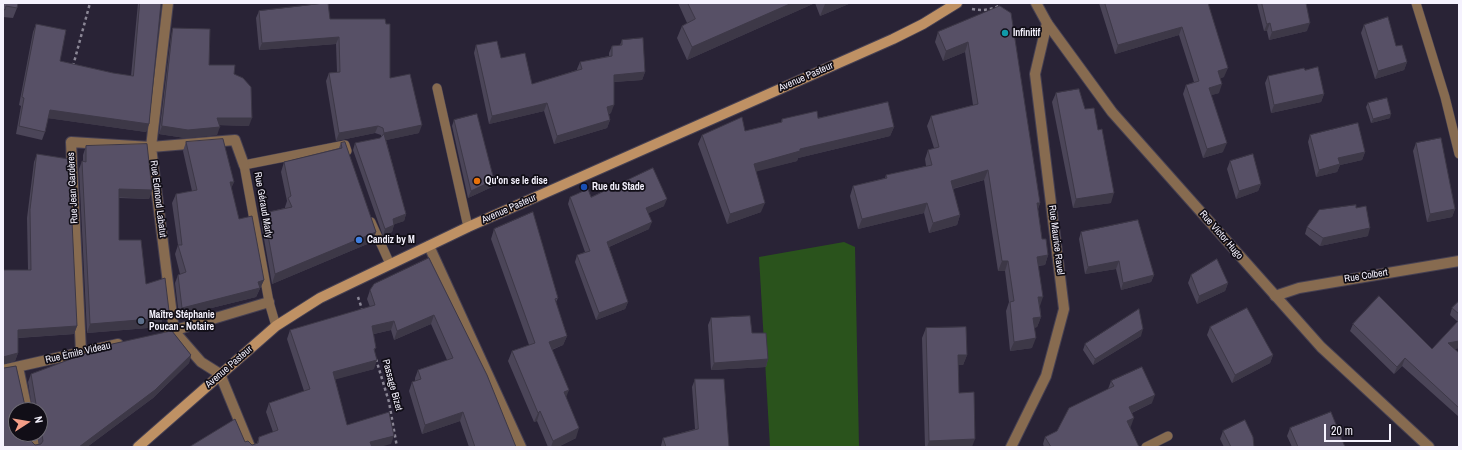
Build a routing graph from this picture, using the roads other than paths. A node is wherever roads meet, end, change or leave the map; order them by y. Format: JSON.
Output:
{"nodes":[{"id":1,"x":168,"y":3,"type":"edge"},
{"id":2,"x":1036,"y":3,"type":"edge"},
{"id":3,"x":1416,"y":3,"type":"edge"},
{"id":4,"x":956,"y":4,"type":"edge"},
{"id":5,"x":1047,"y":23,"type":"junction"},
{"id":6,"x":437,"y":88,"type":"dead end"},
{"id":7,"x":151,"y":147,"type":"junction"},
{"id":8,"x":1459,"y":154,"type":"edge"},
{"id":9,"x":350,"y":160,"type":"edge"},
{"id":10,"x":244,"y":165,"type":"junction"},
{"id":11,"x":367,"y":210,"type":"edge"},
{"id":12,"x":468,"y":227,"type":"junction"},
{"id":13,"x":429,"y":246,"type":"junction"},
{"id":14,"x":1459,"y":261,"type":"edge"},
{"id":15,"x":390,"y":264,"type":"junction"},
{"id":16,"x":1275,"y":296,"type":"junction"},
{"id":17,"x":269,"y":302,"type":"junction"},
{"id":18,"x":276,"y":326,"type":"junction"},
{"id":19,"x":174,"y":331,"type":"junction"},
{"id":20,"x":158,"y":334,"type":"edge"},
{"id":21,"x":127,"y":341,"type":"edge"},
{"id":22,"x":81,"y":352,"type":"junction"},
{"id":23,"x":18,"y":367,"type":"junction"},
{"id":24,"x":3,"y":370,"type":"edge"},
{"id":25,"x":220,"y":374,"type":"junction"},
{"id":26,"x":25,"y":402,"type":"edge"},
{"id":27,"x":1168,"y":436,"type":"dead end"},
{"id":28,"x":138,"y":447,"type":"edge"},
{"id":29,"x":250,"y":447,"type":"edge"},
{"id":30,"x":521,"y":447,"type":"edge"},
{"id":31,"x":1011,"y":447,"type":"edge"},
{"id":32,"x":1146,"y":447,"type":"edge"},
{"id":33,"x":1429,"y":447,"type":"edge"}],
"edges":[{"from":1,"to":7,"type":"street","name":"Rue Edmond Labatut"},
{"from":2,"to":5,"type":"street","name":"Rue Victor Hugo"},
{"from":3,"to":8,"type":"lane"},
{"from":4,"to":12,"type":"main road","name":"Avenue Pasteur"},
{"from":5,"to":16,"type":"street","name":"Rue Victor Hugo"},
{"from":5,"to":31,"type":"street","name":"Rue Maurice Ravel"},
{"from":6,"to":12,"type":"lane"},
{"from":7,"to":10,"type":"street","name":"Rue Jean Gardères"},
{"from":7,"to":19,"type":"street","name":"Rue Edmond Labatut"},
{"from":7,"to":22,"type":"street","name":"Rue Jean Gardères"},
{"from":9,"to":10,"type":"lane","name":"Rue Géraud Marly"},
{"from":10,"to":17,"type":"lane","name":"Rue Géraud Marly"},
{"from":11,"to":15,"type":"lane"},
{"from":12,"to":13,"type":"main road","name":"Avenue Pasteur"},
{"from":13,"to":15,"type":"main road","name":"Avenue Pasteur"},
{"from":13,"to":30,"type":"street"},
{"from":14,"to":16,"type":"street","name":"Rue Colbert"},
{"from":15,"to":18,"type":"main road","name":"Avenue Pasteur"},
{"from":16,"to":33,"type":"street","name":"Rue Victor Hugo"},
{"from":17,"to":18,"type":"lane","name":"Rue Géraud Marly"},
{"from":17,"to":19,"type":"street"},
{"from":18,"to":25,"type":"main road","name":"Avenue Pasteur"},
{"from":19,"to":20,"type":"street"},
{"from":19,"to":25,"type":"street"},
{"from":21,"to":22,"type":"street","name":"Rue Émile Videau"},
{"from":22,"to":23,"type":"street","name":"Rue Émile Videau"},
{"from":23,"to":24,"type":"street","name":"Rue Émile Videau"},
{"from":23,"to":26,"type":"street"},
{"from":25,"to":28,"type":"main road","name":"Avenue Pasteur"},
{"from":25,"to":29,"type":"street"},
{"from":27,"to":32,"type":"lane"}]}
